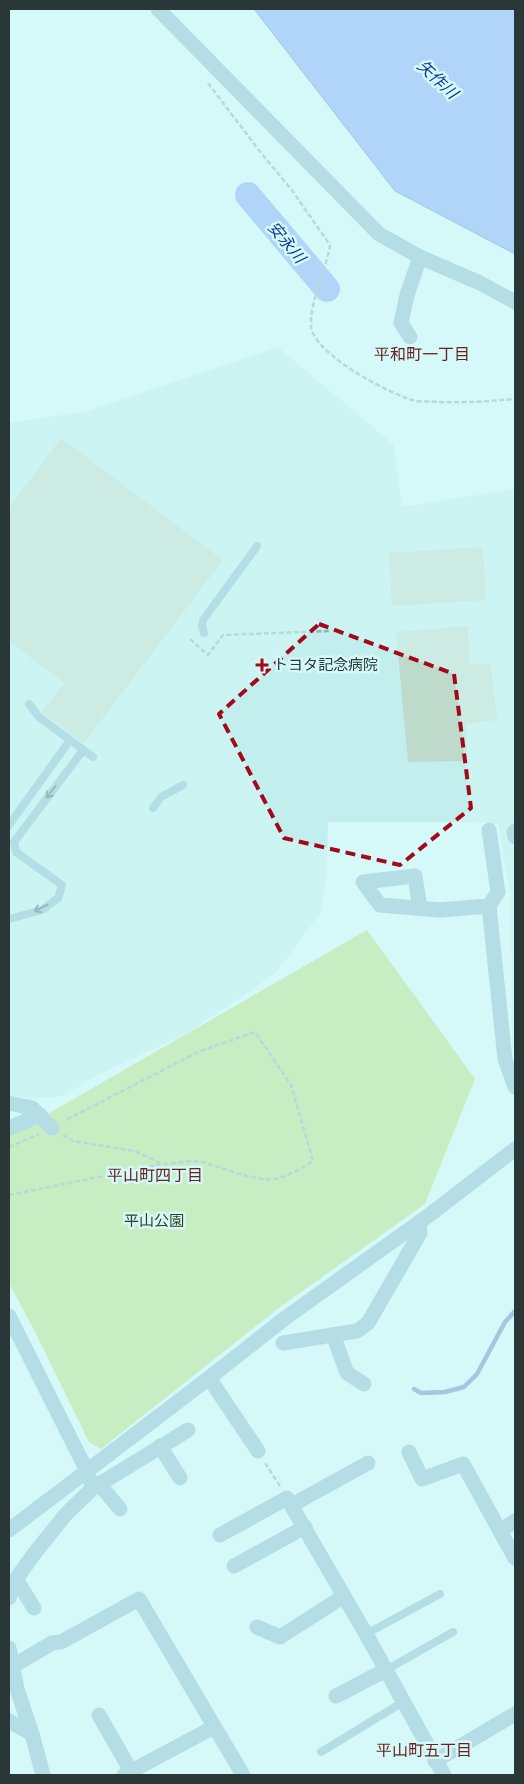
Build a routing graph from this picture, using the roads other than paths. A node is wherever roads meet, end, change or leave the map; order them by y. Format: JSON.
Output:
{"nodes":[{"id":1,"x":158,"y":9,"type":"edge"},
{"id":2,"x":420,"y":257,"type":"junction"},
{"id":3,"x":515,"y":302,"type":"edge"},
{"id":4,"x":410,"y":337,"type":"dead end"},
{"id":5,"x":257,"y":546,"type":"dead end"},
{"id":6,"x":204,"y":633,"type":"dead end"},
{"id":7,"x":29,"y":704,"type":"dead end"},
{"id":8,"x":68,"y":743,"type":"dead end"},
{"id":9,"x":81,"y":754,"type":"dead end"},
{"id":10,"x":93,"y":757,"type":"dead end"},
{"id":11,"x":183,"y":785,"type":"dead end"},
{"id":12,"x":153,"y":808,"type":"dead end"},
{"id":13,"x":9,"y":826,"type":"edge"},
{"id":14,"x":489,"y":830,"type":"dead end"},
{"id":15,"x":515,"y":831,"type":"edge"},
{"id":16,"x":515,"y":837,"type":"edge"},
{"id":17,"x":489,"y":906,"type":"junction"},
{"id":18,"x":420,"y":908,"type":"dead end"},
{"id":19,"x":9,"y":919,"type":"edge"},
{"id":20,"x":515,"y":1087,"type":"edge"},
{"id":21,"x":9,"y":1103,"type":"edge"},
{"id":22,"x":40,"y":1115,"type":"junction"},
{"id":23,"x":9,"y":1128,"type":"edge"},
{"id":24,"x":52,"y":1128,"type":"road end"},
{"id":25,"x":515,"y":1149,"type":"edge"},
{"id":26,"x":419,"y":1222,"type":"junction"},
{"id":27,"x":9,"y":1316,"type":"edge"},
{"id":28,"x":333,"y":1335,"type":"junction"},
{"id":29,"x":283,"y":1343,"type":"dead end"},
{"id":30,"x":209,"y":1378,"type":"junction"},
{"id":31,"x":364,"y":1384,"type":"dead end"},
{"id":32,"x":188,"y":1430,"type":"dead end"},
{"id":33,"x":120,"y":1446,"type":"junction"},
{"id":34,"x":160,"y":1446,"type":"junction"},
{"id":35,"x":258,"y":1451,"type":"road end"},
{"id":36,"x":409,"y":1452,"type":"dead end"},
{"id":37,"x":368,"y":1463,"type":"dead end"},
{"id":38,"x":131,"y":1464,"type":"junction"},
{"id":39,"x":87,"y":1471,"type":"junction"},
{"id":40,"x":180,"y":1478,"type":"dead end"},
{"id":41,"x":96,"y":1486,"type":"junction"},
{"id":42,"x":289,"y":1502,"type":"junction"},
{"id":43,"x":120,"y":1509,"type":"dead end"},
{"id":44,"x":515,"y":1521,"type":"edge"},
{"id":45,"x":305,"y":1527,"type":"junction"},
{"id":46,"x":9,"y":1530,"type":"edge"},
{"id":47,"x":500,"y":1531,"type":"junction"},
{"id":48,"x":220,"y":1535,"type":"dead end"},
{"id":49,"x":515,"y":1558,"type":"edge"},
{"id":50,"x":234,"y":1566,"type":"dead end"},
{"id":51,"x":16,"y":1579,"type":"junction"},
{"id":52,"x":440,"y":1594,"type":"dead end"},
{"id":53,"x":344,"y":1596,"type":"junction"},
{"id":54,"x":9,"y":1598,"type":"edge"},
{"id":55,"x":34,"y":1608,"type":"dead end"},
{"id":56,"x":257,"y":1627,"type":"dead end"},
{"id":57,"x":453,"y":1632,"type":"dead end"},
{"id":58,"x":366,"y":1634,"type":"junction"},
{"id":59,"x":9,"y":1648,"type":"edge"},
{"id":60,"x":13,"y":1666,"type":"junction"},
{"id":61,"x":386,"y":1670,"type":"junction"},
{"id":62,"x":336,"y":1696,"type":"dead end"},
{"id":63,"x":403,"y":1702,"type":"junction"},
{"id":64,"x":515,"y":1714,"type":"edge"},
{"id":65,"x":99,"y":1715,"type":"dead end"},
{"id":66,"x":9,"y":1722,"type":"edge"},
{"id":67,"x":214,"y":1726,"type":"junction"},
{"id":68,"x":32,"y":1734,"type":"junction"},
{"id":69,"x":321,"y":1752,"type":"dead end"},
{"id":70,"x":440,"y":1771,"type":"edge"},
{"id":71,"x":128,"y":1773,"type":"edge"},
{"id":72,"x":43,"y":1775,"type":"edge"},
{"id":73,"x":243,"y":1775,"type":"edge"}],
"edges":[{"from":1,"to":2,"type":"street"},
{"from":2,"to":3,"type":"street"},
{"from":2,"to":4,"type":"street"},
{"from":5,"to":6,"type":"lane"},
{"from":7,"to":10,"type":"lane"},
{"from":8,"to":13,"type":"lane"},
{"from":9,"to":19,"type":"lane","one_way":true},
{"from":11,"to":12,"type":"lane"},
{"from":14,"to":17,"type":"street"},
{"from":15,"to":16,"type":"street"},
{"from":17,"to":18,"type":"street"},
{"from":17,"to":20,"type":"street"},
{"from":21,"to":22,"type":"street"},
{"from":22,"to":23,"type":"street"},
{"from":22,"to":24,"type":"street"},
{"from":25,"to":26,"type":"street"},
{"from":26,"to":28,"type":"street"},
{"from":26,"to":30,"type":"street"},
{"from":27,"to":39,"type":"street"},
{"from":28,"to":29,"type":"street"},
{"from":28,"to":31,"type":"street"},
{"from":30,"to":33,"type":"street"},
{"from":30,"to":35,"type":"street"},
{"from":32,"to":34,"type":"street"},
{"from":33,"to":38,"type":"street"},
{"from":33,"to":39,"type":"street"},
{"from":34,"to":38,"type":"street"},
{"from":34,"to":40,"type":"street"},
{"from":36,"to":47,"type":"street"},
{"from":37,"to":42,"type":"street"},
{"from":38,"to":41,"type":"street"},
{"from":39,"to":41,"type":"street"},
{"from":39,"to":46,"type":"street"},
{"from":41,"to":43,"type":"street"},
{"from":41,"to":51,"type":"street"},
{"from":42,"to":45,"type":"street"},
{"from":42,"to":48,"type":"street"},
{"from":44,"to":47,"type":"street"},
{"from":45,"to":50,"type":"street"},
{"from":45,"to":53,"type":"street"},
{"from":47,"to":49,"type":"street"},
{"from":51,"to":54,"type":"street"},
{"from":51,"to":55,"type":"street"},
{"from":52,"to":58,"type":"lane"},
{"from":53,"to":56,"type":"street"},
{"from":53,"to":58,"type":"street"},
{"from":57,"to":61,"type":"lane"},
{"from":58,"to":61,"type":"street"},
{"from":59,"to":60,"type":"street"},
{"from":60,"to":67,"type":"street"},
{"from":60,"to":68,"type":"street"},
{"from":61,"to":62,"type":"street"},
{"from":61,"to":63,"type":"street"},
{"from":63,"to":69,"type":"lane"},
{"from":63,"to":70,"type":"street"},
{"from":64,"to":70,"type":"street"},
{"from":65,"to":71,"type":"street"},
{"from":66,"to":68,"type":"street"},
{"from":67,"to":71,"type":"street"},
{"from":67,"to":73,"type":"street"},
{"from":68,"to":72,"type":"street"}]}
